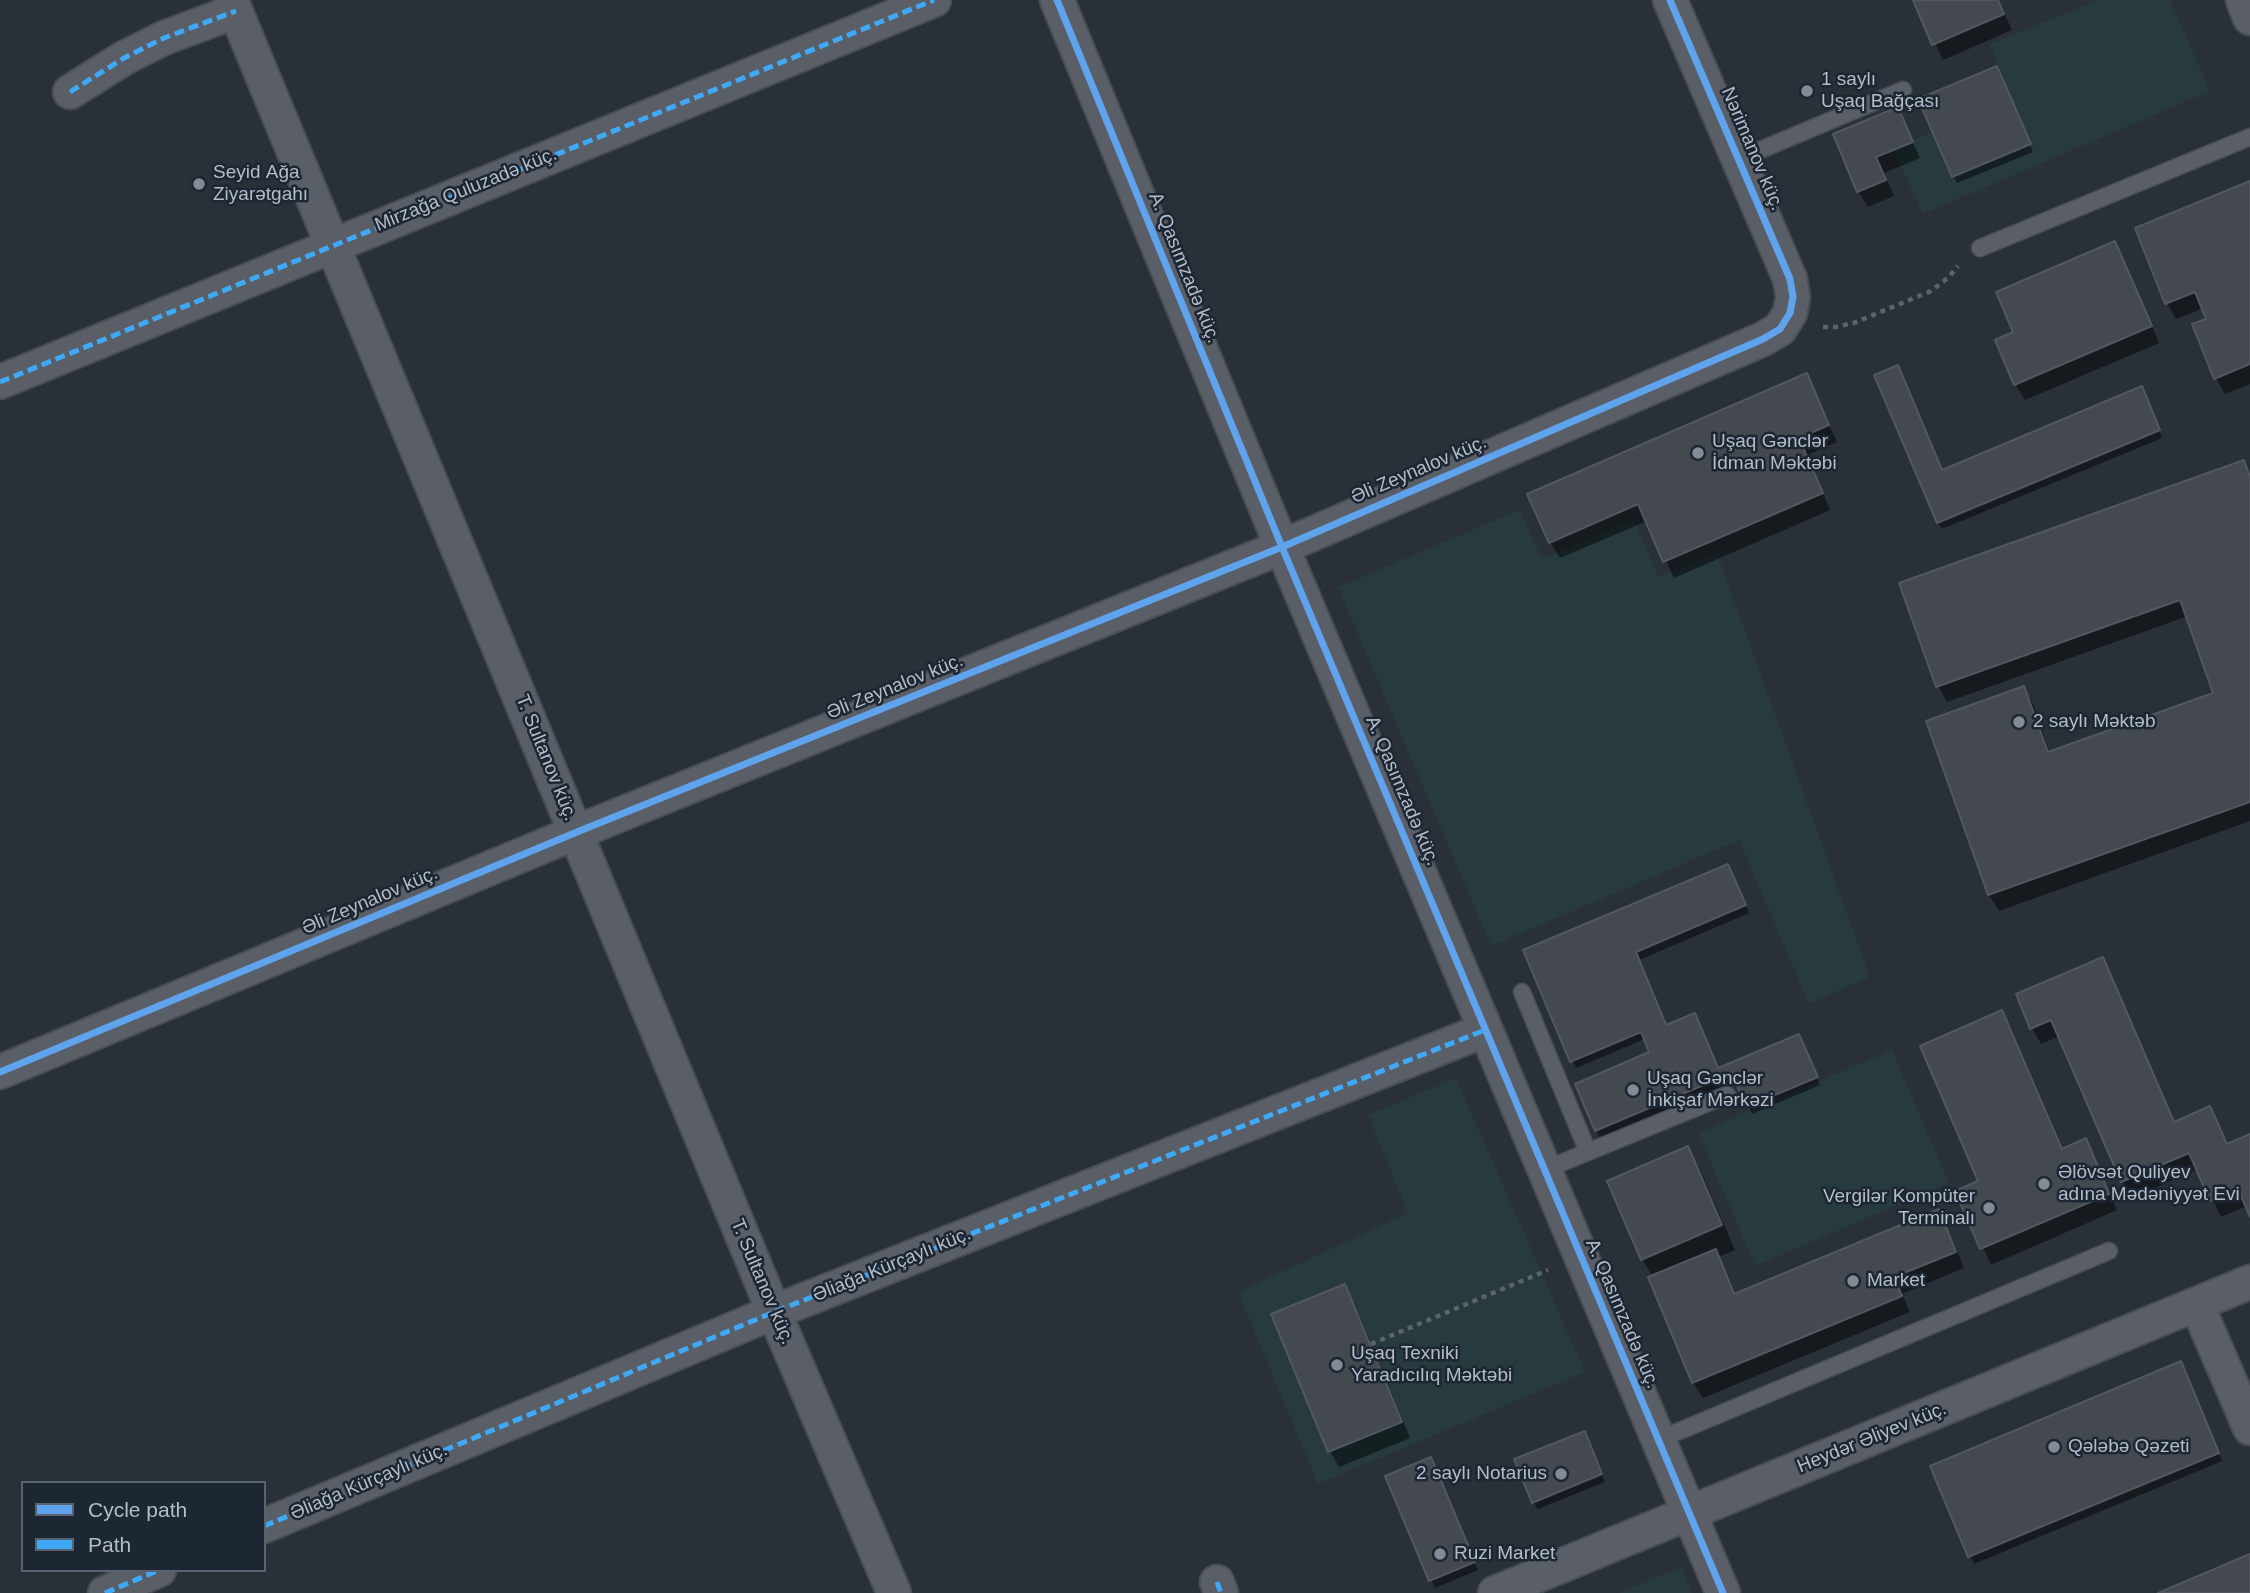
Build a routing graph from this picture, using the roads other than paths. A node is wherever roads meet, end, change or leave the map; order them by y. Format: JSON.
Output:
{"nodes":[{"id":1,"x":933,"y":0,"type":"edge"},
{"id":2,"x":1057,"y":0,"type":"edge"},
{"id":3,"x":1670,"y":0,"type":"edge"},
{"id":4,"x":2243,"y":0,"type":"edge"},
{"id":5,"x":233,"y":5,"type":"edge"},
{"id":6,"x":2250,"y":18,"type":"edge"},
{"id":7,"x":1903,"y":90,"type":"dead end"},
{"id":8,"x":70,"y":92,"type":"dead end"},
{"id":9,"x":2250,"y":137,"type":"edge"},
{"id":10,"x":1739,"y":159,"type":"junction"},
{"id":11,"x":334,"y":245,"type":"junction"},
{"id":12,"x":1980,"y":248,"type":"road end"},
{"id":13,"x":1790,"y":313,"type":"joint"},
{"id":14,"x":0,"y":382,"type":"edge"},
{"id":15,"x":1282,"y":547,"type":"junction"},
{"id":16,"x":577,"y":832,"type":"junction"},
{"id":17,"x":1522,"y":992,"type":"dead end"},
{"id":18,"x":1485,"y":1030,"type":"junction"},
{"id":19,"x":0,"y":1072,"type":"edge"},
{"id":20,"x":1727,"y":1095,"type":"dead end"},
{"id":21,"x":1588,"y":1152,"type":"junction"},
{"id":22,"x":1545,"y":1170,"type":"junction"},
{"id":23,"x":2109,"y":1251,"type":"dead end"},
{"id":24,"x":2250,"y":1282,"type":"edge"},
{"id":25,"x":2197,"y":1304,"type":"junction"},
{"id":26,"x":774,"y":1312,"type":"junction"},
{"id":27,"x":2250,"y":1428,"type":"edge"},
{"id":28,"x":1658,"y":1440,"type":"junction"},
{"id":29,"x":1689,"y":1513,"type":"junction"},
{"id":30,"x":266,"y":1525,"type":"edge"},
{"id":31,"x":154,"y":1572,"type":"edge"},
{"id":32,"x":105,"y":1593,"type":"edge"},
{"id":33,"x":894,"y":1593,"type":"edge"},
{"id":34,"x":1494,"y":1593,"type":"edge"},
{"id":35,"x":1723,"y":1593,"type":"edge"}],
"edges":[{"from":1,"to":11,"type":"street","name":"Mirzağa Quluzadə küç."},
{"from":2,"to":15,"type":"street","name":"A. Qasımzadə küç."},
{"from":3,"to":10,"type":"street","name":"Nərimanov küç."},
{"from":4,"to":6,"type":"street"},
{"from":5,"to":8,"type":"street"},
{"from":5,"to":11,"type":"street","name":"T. Sultanov küç."},
{"from":7,"to":10,"type":"lane"},
{"from":9,"to":12,"type":"lane"},
{"from":10,"to":13,"type":"street","name":"Nərimanov küç."},
{"from":11,"to":14,"type":"street","name":"Mirzağa Quluzadə küç."},
{"from":11,"to":16,"type":"street","name":"T. Sultanov küç."},
{"from":13,"to":15,"type":"street","name":"Əli Zeynalov küç."},
{"from":15,"to":16,"type":"street","name":"Əli Zeynalov küç."},
{"from":15,"to":18,"type":"street","name":"A. Qasımzadə küç."},
{"from":16,"to":19,"type":"street","name":"Əli Zeynalov küç."},
{"from":16,"to":26,"type":"street","name":"T. Sultanov küç."},
{"from":17,"to":21,"type":"lane"},
{"from":18,"to":22,"type":"street","name":"A. Qasımzadə küç."},
{"from":18,"to":26,"type":"street","name":"Əliağa Kürçaylı küç."},
{"from":20,"to":21,"type":"lane"},
{"from":21,"to":22,"type":"lane"},
{"from":22,"to":28,"type":"street","name":"A. Qasımzadə küç."},
{"from":23,"to":28,"type":"lane"},
{"from":24,"to":25,"type":"street","name":"Heydər Əliyev küç."},
{"from":25,"to":27,"type":"street"},
{"from":25,"to":29,"type":"street","name":"Heydər Əliyev küç."},
{"from":26,"to":30,"type":"street","name":"Əliağa Kürçaylı küç."},
{"from":26,"to":33,"type":"street","name":"T. Sultanov küç."},
{"from":28,"to":29,"type":"street","name":"A. Qasımzadə küç."},
{"from":29,"to":34,"type":"street","name":"Heydər Əliyev küç."},
{"from":29,"to":35,"type":"street","name":"A. Qasımzadə küç."},
{"from":31,"to":32,"type":"street"}]}
